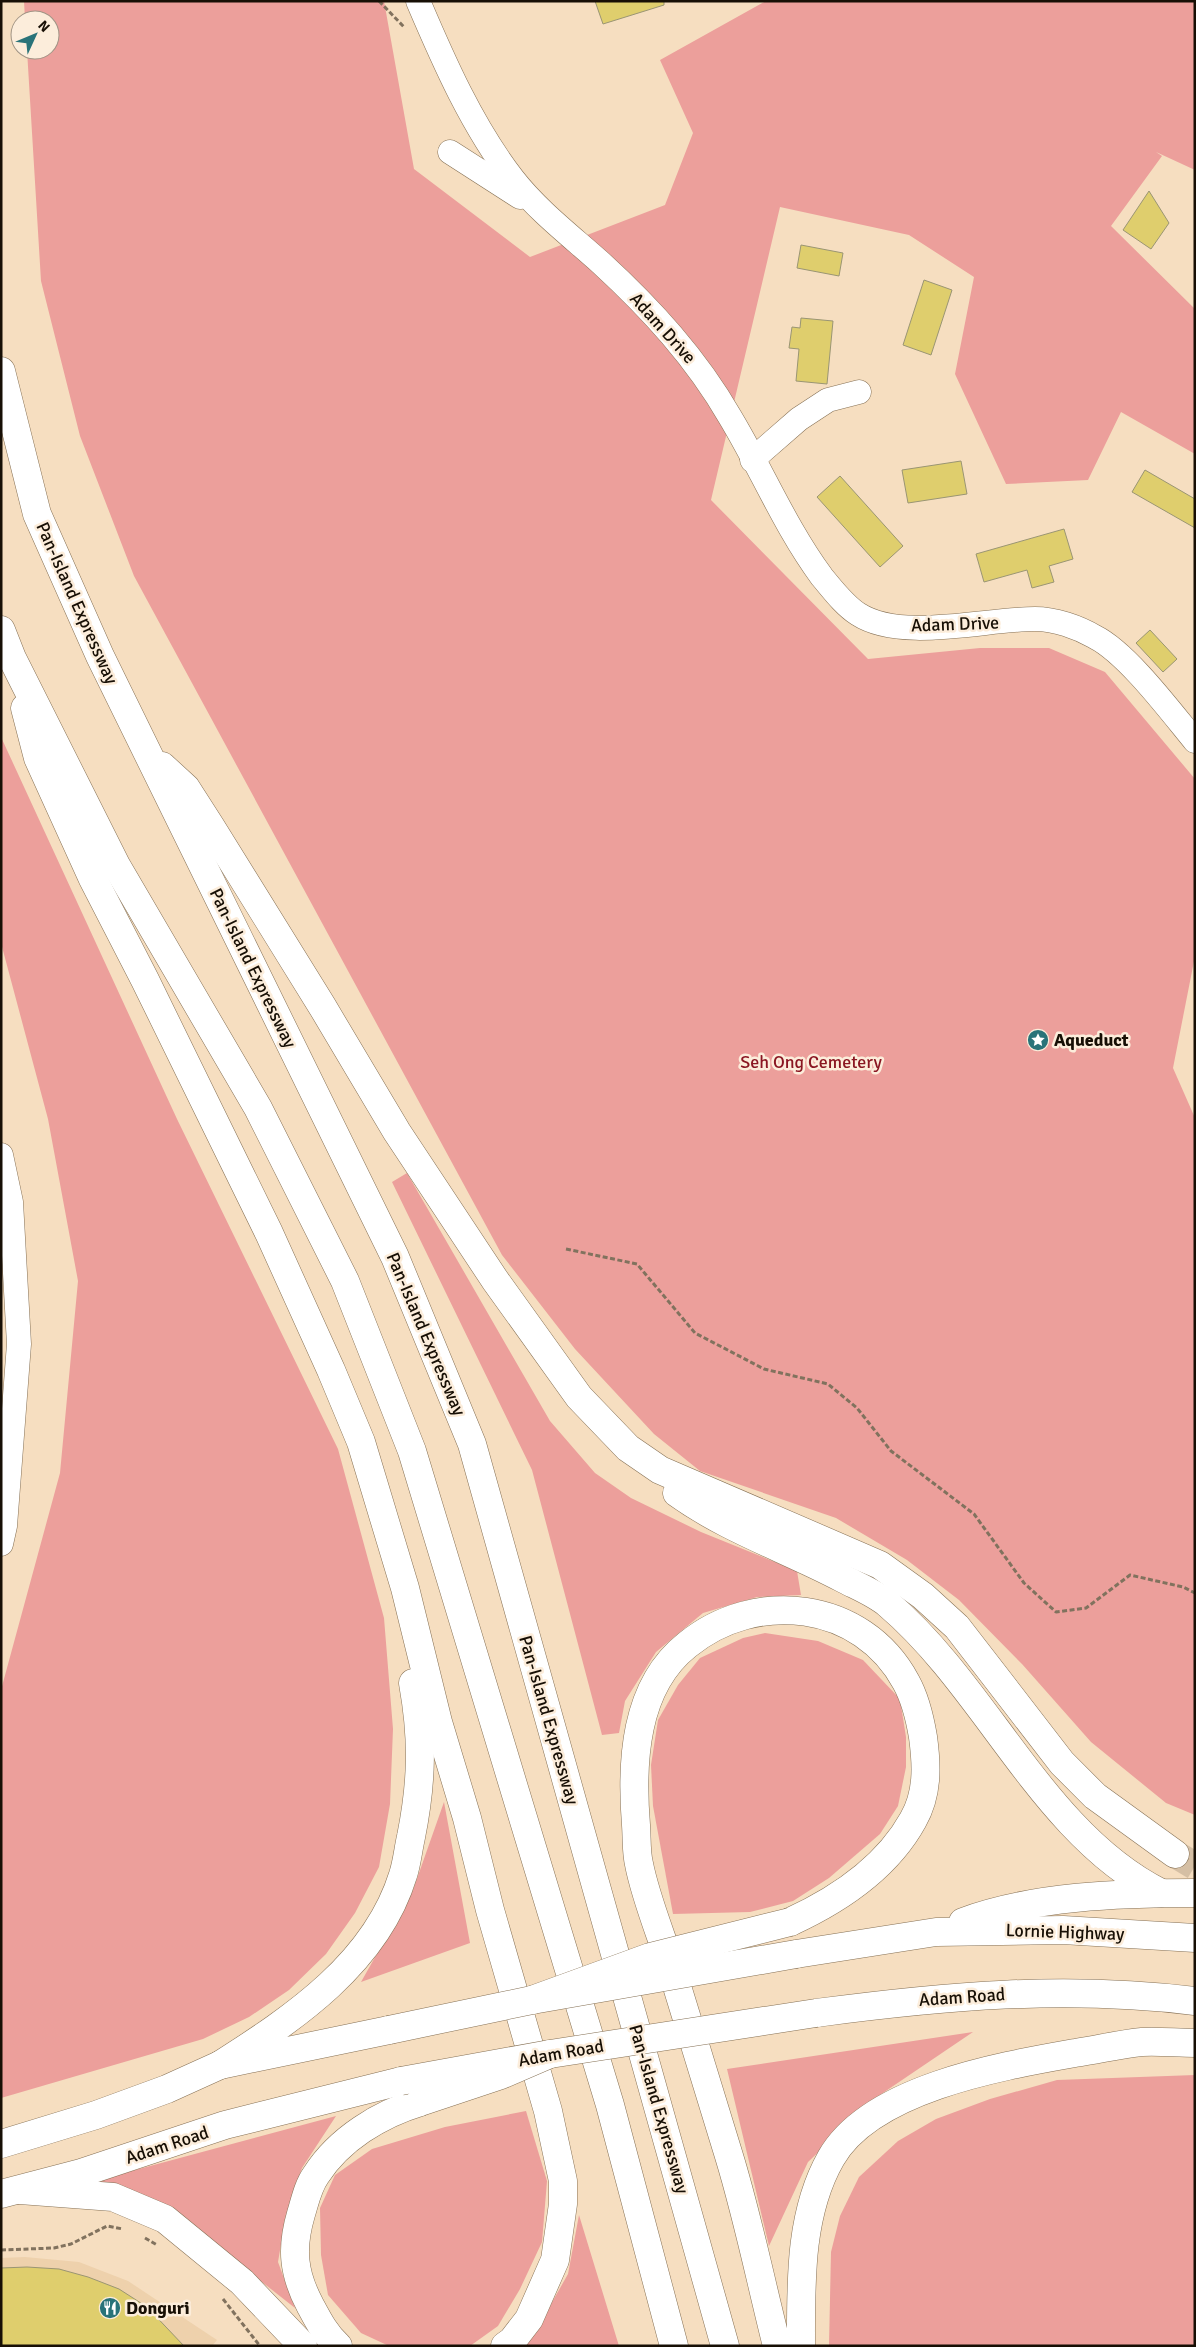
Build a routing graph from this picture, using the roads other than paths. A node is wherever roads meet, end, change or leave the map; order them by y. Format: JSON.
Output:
{"nodes":[{"id":1,"x":418,"y":1,"type":"edge"},
{"id":2,"x":450,"y":152,"type":"dead end"},
{"id":3,"x":548,"y":217,"type":"junction"},
{"id":4,"x":1,"y":371,"type":"edge"},
{"id":5,"x":859,"y":392,"type":"dead end"},
{"id":6,"x":752,"y":460,"type":"junction"},
{"id":7,"x":1,"y":630,"type":"edge"},
{"id":8,"x":12,"y":658,"type":"junction"},
{"id":9,"x":1195,"y":741,"type":"edge"},
{"id":10,"x":147,"y":754,"type":"junction"},
{"id":11,"x":1,"y":1155,"type":"edge"},
{"id":12,"x":660,"y":1470,"type":"junction"},
{"id":13,"x":1,"y":1544,"type":"edge"},
{"id":14,"x":405,"y":1588,"type":"junction"},
{"id":15,"x":1175,"y":1854,"type":"tunnel mouth"},
{"id":16,"x":1161,"y":1893,"type":"junction"},
{"id":17,"x":1195,"y":1894,"type":"edge"},
{"id":18,"x":936,"y":1932,"type":"junction"},
{"id":19,"x":1195,"y":1938,"type":"edge"},
{"id":20,"x":532,"y":2000,"type":"junction"},
{"id":21,"x":1195,"y":2001,"type":"edge"},
{"id":22,"x":1195,"y":2043,"type":"edge"},
{"id":23,"x":550,"y":2054,"type":"junction"},
{"id":24,"x":220,"y":2065,"type":"junction"},
{"id":25,"x":1,"y":2144,"type":"edge"},
{"id":26,"x":11,"y":2192,"type":"edge"},
{"id":27,"x":303,"y":2346,"type":"edge"},
{"id":28,"x":338,"y":2346,"type":"edge"},
{"id":29,"x":506,"y":2346,"type":"edge"},
{"id":30,"x":674,"y":2346,"type":"edge"},
{"id":31,"x":726,"y":2346,"type":"edge"},
{"id":32,"x":777,"y":2346,"type":"edge"},
{"id":33,"x":801,"y":2346,"type":"edge"}],
"edges":[{"from":1,"to":3,"type":"street","name":"Adam Drive"},
{"from":2,"to":3,"type":"street","name":"Adam Drive"},
{"from":3,"to":6,"type":"street","name":"Adam Drive"},
{"from":4,"to":10,"type":"highway","name":"Pan-Island Expressway"},
{"from":5,"to":6,"type":"street"},
{"from":6,"to":9,"type":"street","name":"Adam Drive"},
{"from":7,"to":8,"type":"highway"},
{"from":8,"to":14,"type":"highway"},
{"from":8,"to":30,"type":"highway"},
{"from":10,"to":12,"type":"highway"},
{"from":10,"to":31,"type":"highway","name":"Pan-Island Expressway"},
{"from":11,"to":13,"type":"street"},
{"from":12,"to":15,"type":"highway"},
{"from":12,"to":16,"type":"highway"},
{"from":14,"to":24,"type":"highway"},
{"from":14,"to":29,"type":"highway"},
{"from":16,"to":17,"type":"highway"},
{"from":16,"to":18,"type":"highway"},
{"from":18,"to":19,"type":"highway","name":"Lornie Highway"},
{"from":18,"to":20,"type":"highway","bridge":true},
{"from":20,"to":24,"type":"highway","bridge":true},
{"from":20,"to":32,"type":"highway","bridge":true},
{"from":21,"to":23,"type":"highway","name":"Adam Road","bridge":true},
{"from":22,"to":33,"type":"highway"},
{"from":23,"to":26,"type":"highway","name":"Adam Road","bridge":true},
{"from":23,"to":28,"type":"highway","bridge":true},
{"from":24,"to":25,"type":"highway"},
{"from":26,"to":27,"type":"highway"}]}
